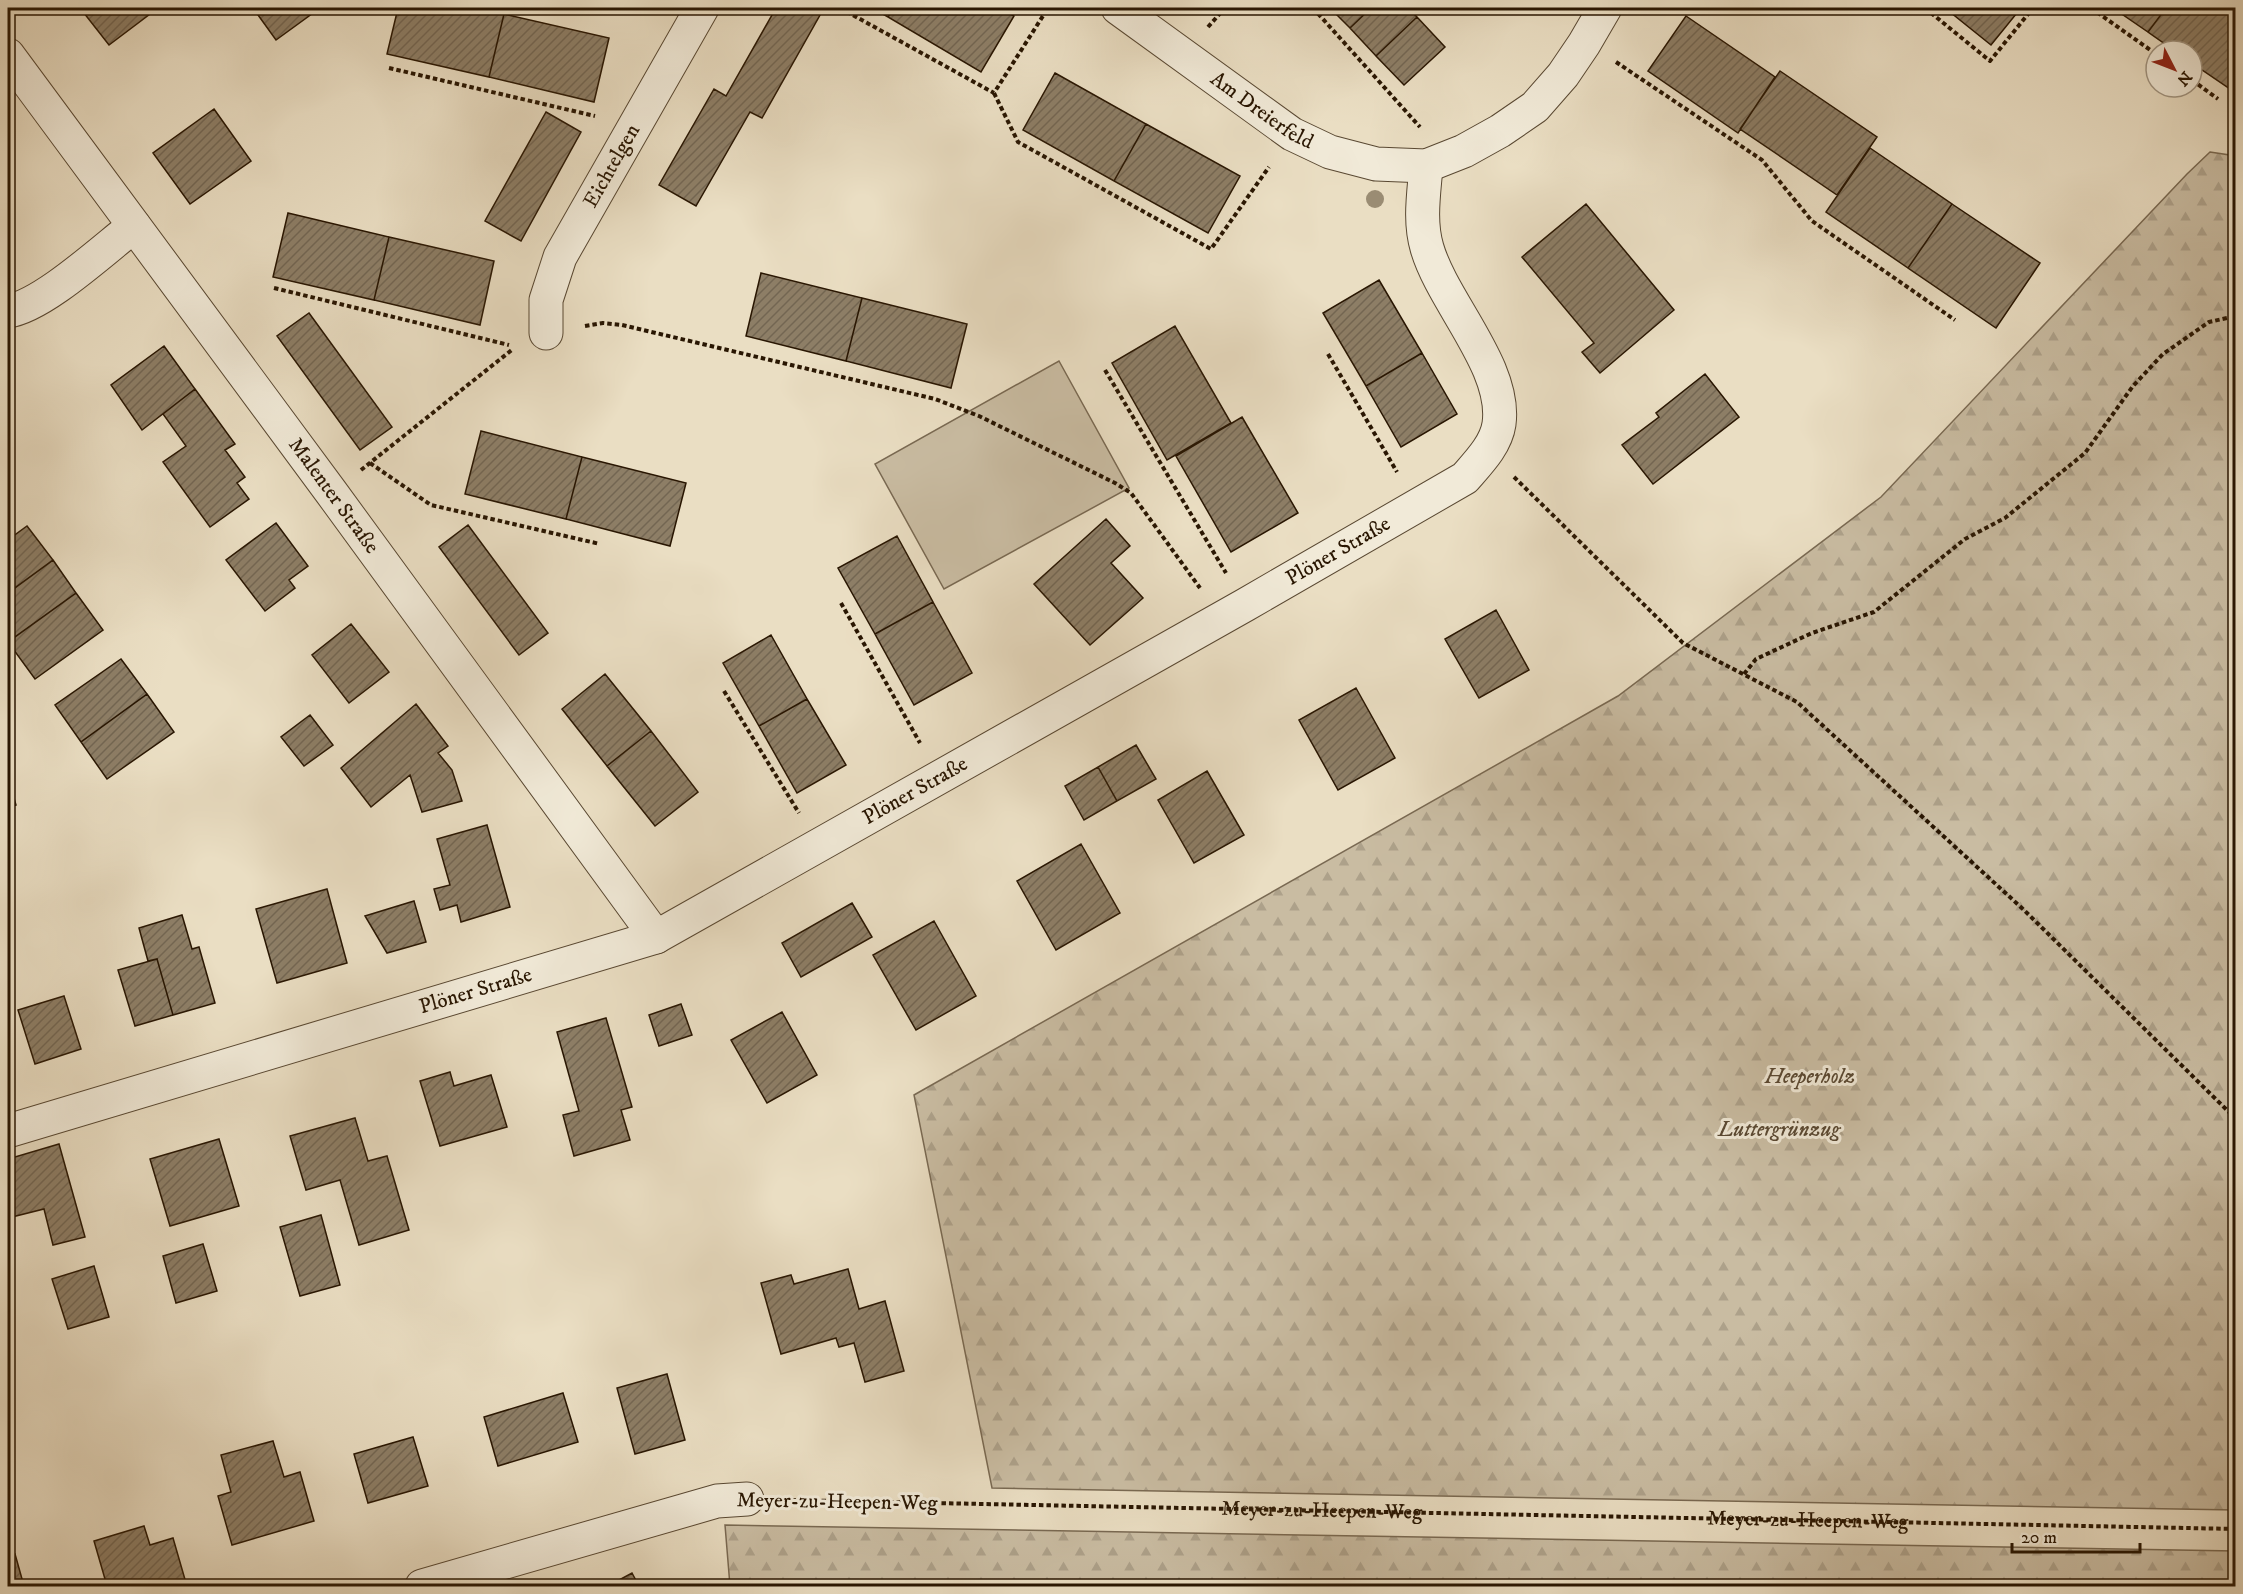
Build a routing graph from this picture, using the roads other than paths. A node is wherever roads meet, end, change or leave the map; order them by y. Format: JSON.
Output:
{"nodes":[{"id":1,"x":702,"y":8,"type":"edge"},
{"id":2,"x":1118,"y":8,"type":"edge"},
{"id":3,"x":1605,"y":8,"type":"edge"},
{"id":4,"x":8,"y":55,"type":"edge"},
{"id":5,"x":1426,"y":166,"type":"junction"},
{"id":6,"x":134,"y":226,"type":"junction"},
{"id":7,"x":8,"y":311,"type":"edge"},
{"id":8,"x":546,"y":333,"type":"road end"},
{"id":9,"x":656,"y":937,"type":"junction"},
{"id":10,"x":8,"y":1131,"type":"edge"},
{"id":11,"x":747,"y":1499,"type":"road end"},
{"id":12,"x":492,"y":1577,"type":"edge"},
{"id":13,"x":422,"y":1587,"type":"edge"}],
"edges":[{"from":1,"to":8,"type":"street","name":"Eichtelgen"},
{"from":2,"to":5,"type":"street","name":"Am Dreierfeld"},
{"from":3,"to":5,"type":"street"},
{"from":4,"to":6,"type":"street","name":"Malenter Straße"},
{"from":5,"to":9,"type":"street","name":"Plöner Straße"},
{"from":6,"to":7,"type":"street"},
{"from":6,"to":9,"type":"street","name":"Malenter Straße"},
{"from":9,"to":10,"type":"street","name":"Plöner Straße"},
{"from":11,"to":12,"type":"street","name":"Meyer-zu-Heepen-Weg"},
{"from":12,"to":13,"type":"street","name":"Meyer-zu-Heepen-Weg"}]}
